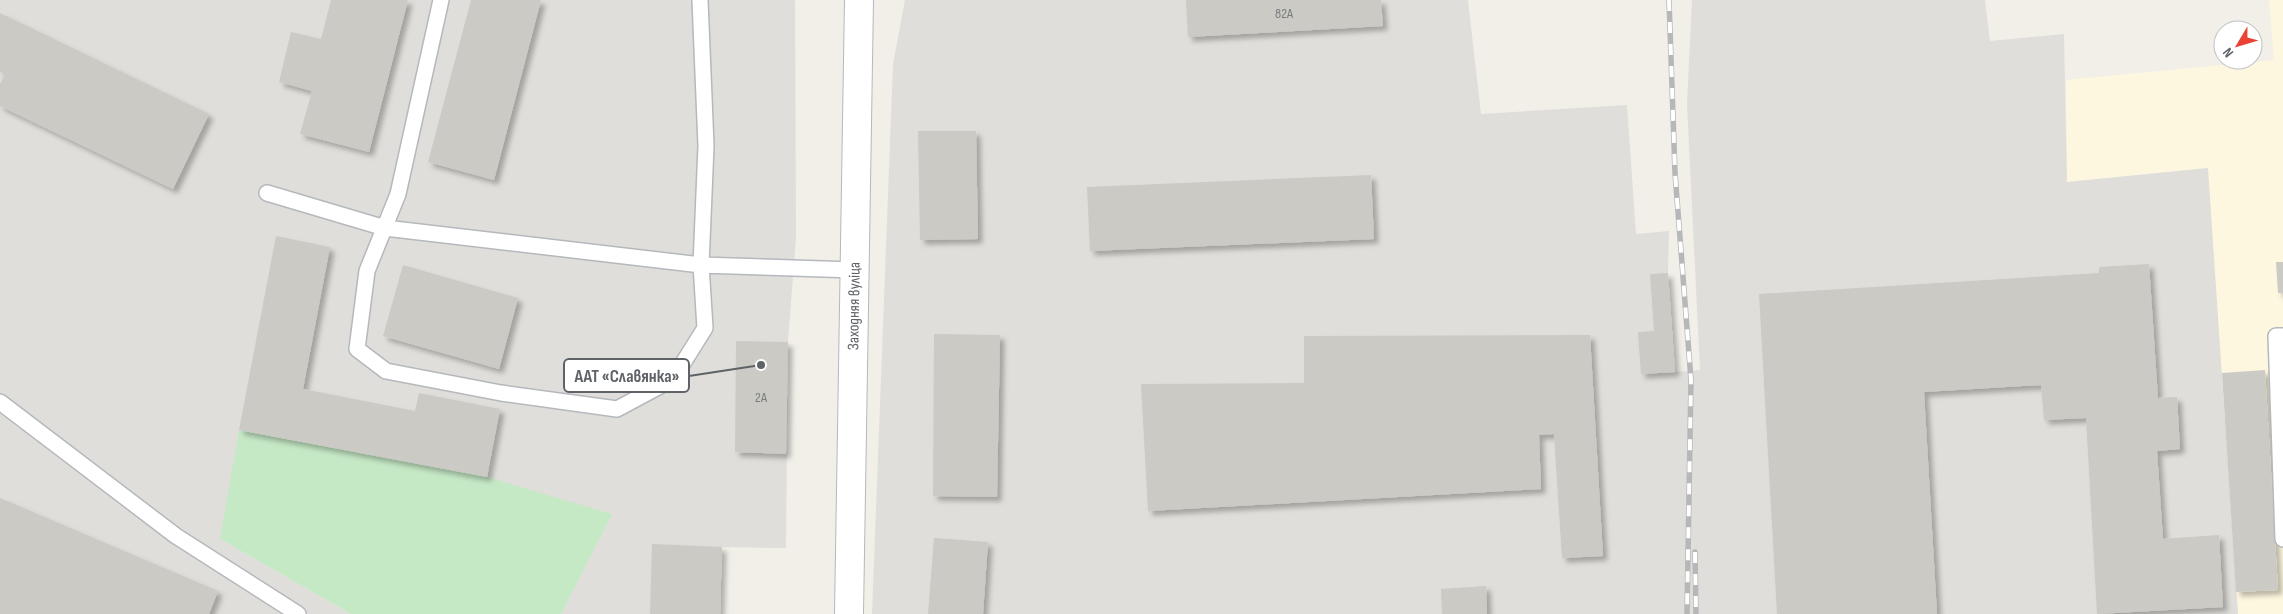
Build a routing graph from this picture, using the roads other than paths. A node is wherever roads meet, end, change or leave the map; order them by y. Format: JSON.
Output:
{"nodes":[{"id":1,"x":441,"y":0,"type":"edge"},
{"id":2,"x":700,"y":0,"type":"edge"},
{"id":3,"x":859,"y":0,"type":"edge"},
{"id":4,"x":267,"y":193,"type":"dead end"},
{"id":5,"x":385,"y":228,"type":"junction"},
{"id":6,"x":701,"y":265,"type":"junction"},
{"id":7,"x":854,"y":270,"type":"junction"},
{"id":8,"x":2283,"y":336,"type":"edge"},
{"id":9,"x":0,"y":402,"type":"edge"},
{"id":10,"x":2283,"y":539,"type":"edge"},
{"id":11,"x":298,"y":614,"type":"edge"},
{"id":12,"x":849,"y":614,"type":"edge"}],
"edges":[{"from":1,"to":5,"type":"lane"},
{"from":2,"to":6,"type":"lane"},
{"from":3,"to":7,"type":"street","name":"Заходняя вуліца"},
{"from":4,"to":5,"type":"lane"},
{"from":5,"to":6,"type":"lane"},
{"from":5,"to":6,"type":"lane"},
{"from":6,"to":7,"type":"lane"},
{"from":7,"to":12,"type":"street","name":"Заходняя вуліца"},
{"from":8,"to":10,"type":"lane"},
{"from":9,"to":11,"type":"lane"}]}
